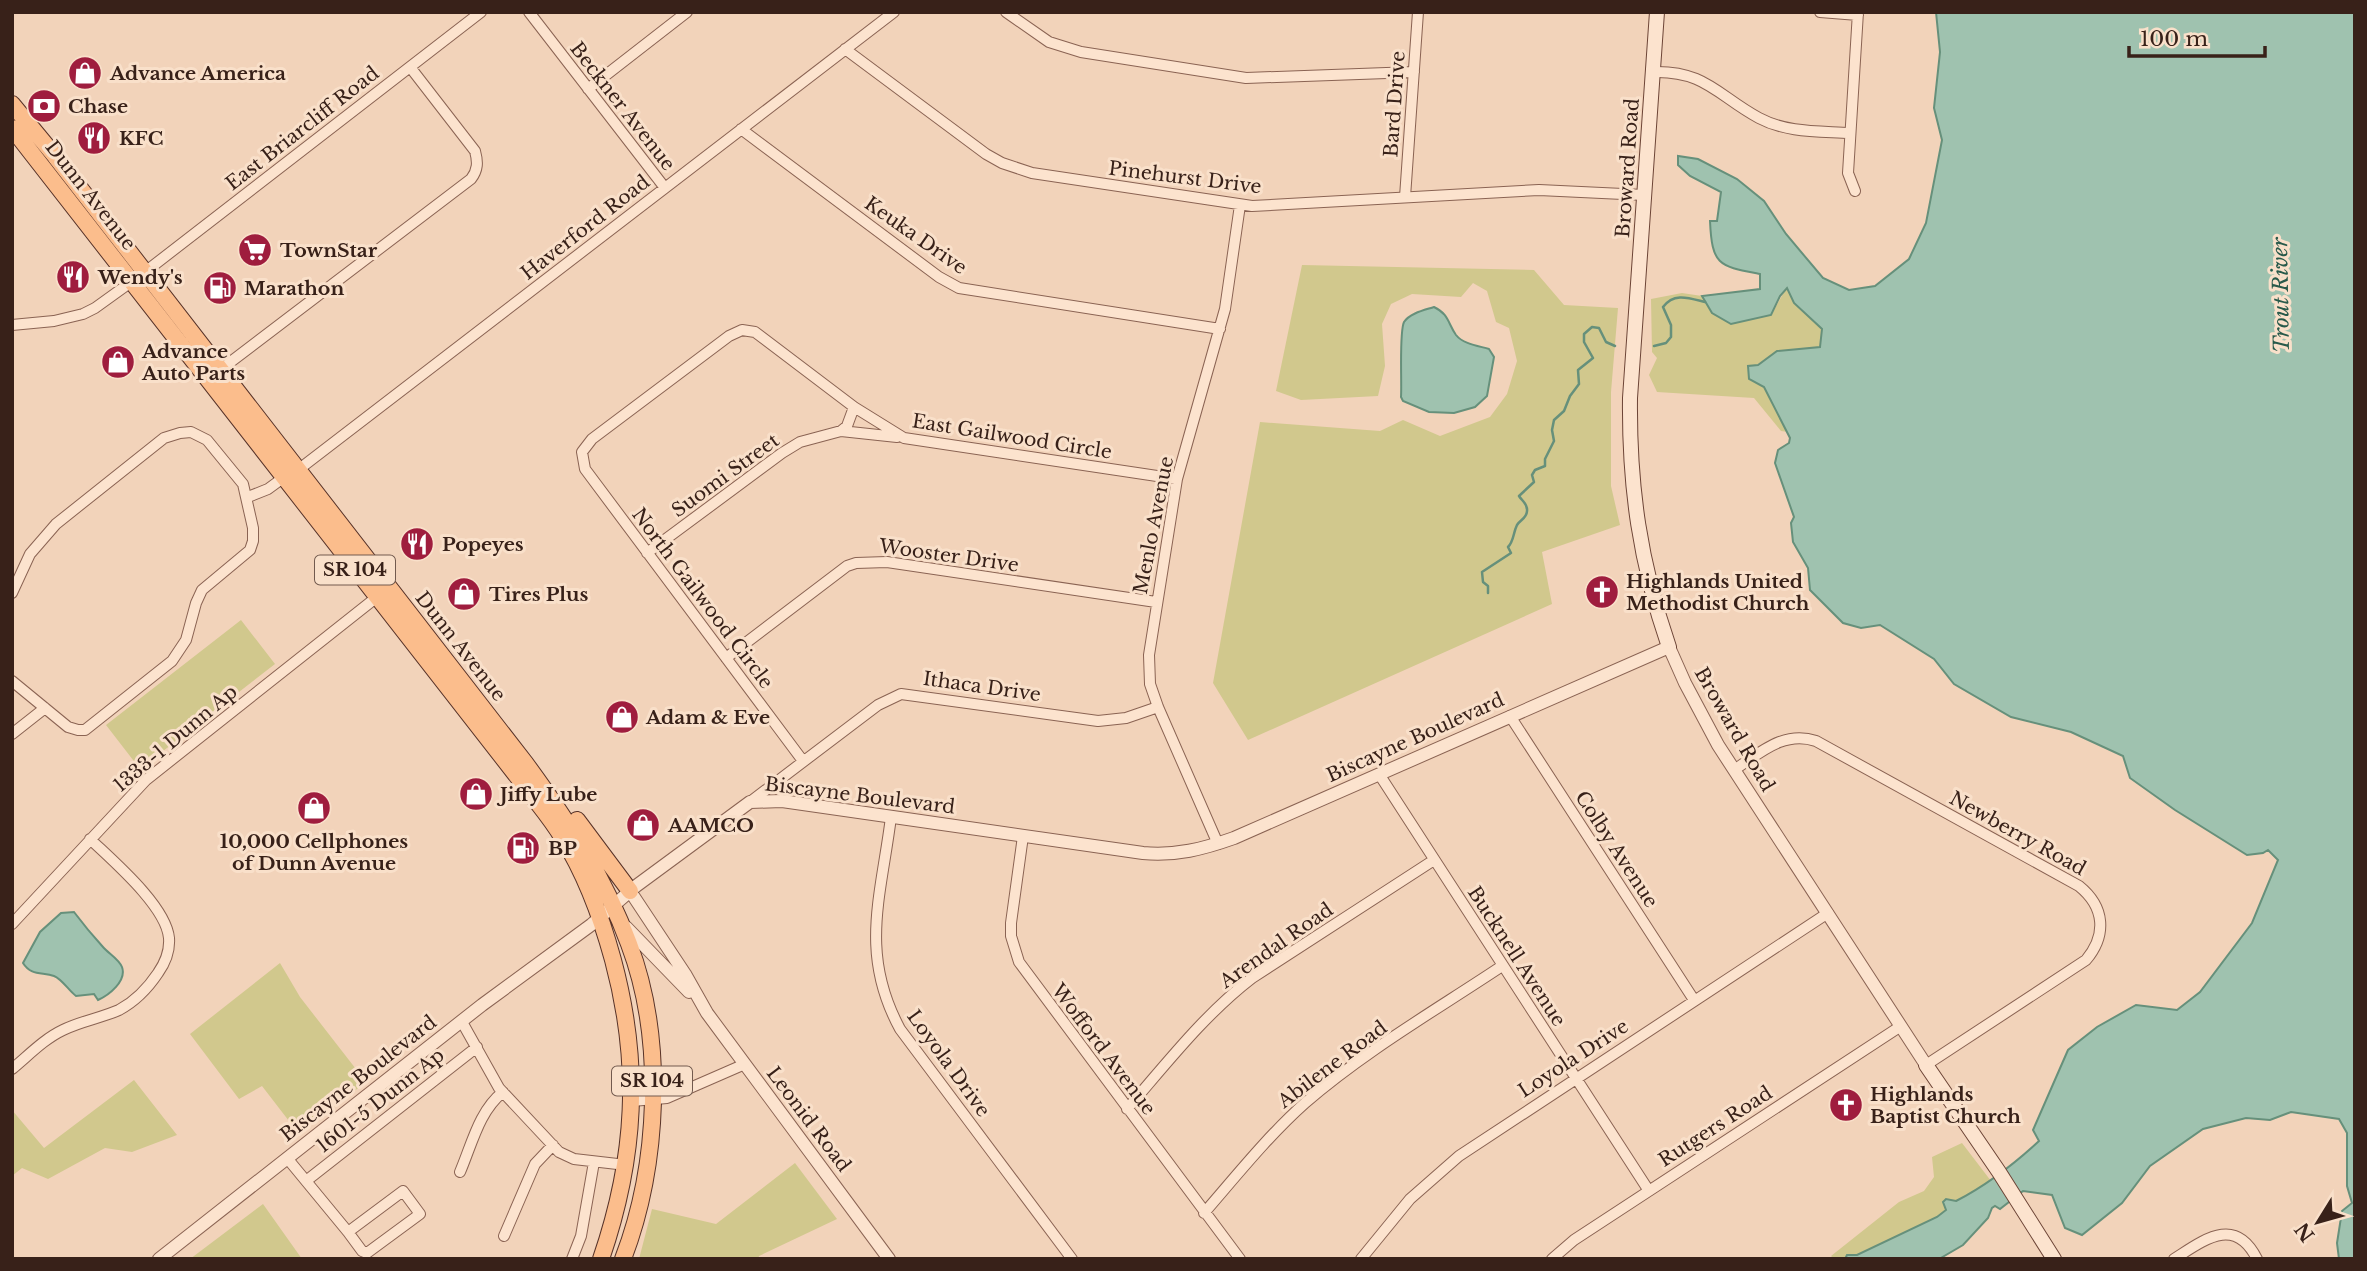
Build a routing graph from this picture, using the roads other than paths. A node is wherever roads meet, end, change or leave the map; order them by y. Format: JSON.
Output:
{"nodes":[{"id":1,"x":481,"y":12,"type":"edge"},
{"id":2,"x":529,"y":12,"type":"edge"},
{"id":3,"x":687,"y":12,"type":"edge"},
{"id":4,"x":894,"y":12,"type":"edge"},
{"id":5,"x":1006,"y":12,"type":"edge"},
{"id":6,"x":1418,"y":12,"type":"edge"},
{"id":7,"x":1657,"y":12,"type":"edge"},
{"id":8,"x":1820,"y":12,"type":"edge"},
{"id":9,"x":1858,"y":14,"type":"edge"},
{"id":10,"x":845,"y":49,"type":"junction"},
{"id":11,"x":410,"y":67,"type":"junction"},
{"id":12,"x":1413,"y":72,"type":"junction"},
{"id":13,"x":1653,"y":72,"type":"junction"},
{"id":14,"x":588,"y":89,"type":"junction"},
{"id":15,"x":12,"y":104,"type":"edge"},
{"id":16,"x":12,"y":128,"type":"edge"},
{"id":17,"x":741,"y":129,"type":"junction"},
{"id":18,"x":1850,"y":133,"type":"junction"},
{"id":19,"x":665,"y":188,"type":"junction"},
{"id":20,"x":1855,"y":191,"type":"dead end"},
{"id":21,"x":1644,"y":195,"type":"junction"},
{"id":22,"x":1405,"y":197,"type":"junction"},
{"id":23,"x":1240,"y":205,"type":"junction"},
{"id":24,"x":145,"y":272,"type":"junction"},
{"id":25,"x":131,"y":282,"type":"junction"},
{"id":26,"x":12,"y":325,"type":"edge"},
{"id":27,"x":1220,"y":329,"type":"junction"},
{"id":28,"x":220,"y":370,"type":"junction"},
{"id":29,"x":854,"y":407,"type":"junction"},
{"id":30,"x":841,"y":431,"type":"junction"},
{"id":31,"x":904,"y":438,"type":"junction"},
{"id":32,"x":582,"y":452,"type":"joint"},
{"id":33,"x":267,"y":456,"type":"junction"},
{"id":34,"x":298,"y":470,"type":"junction"},
{"id":35,"x":283,"y":478,"type":"junction"},
{"id":36,"x":1177,"y":479,"type":"junction"},
{"id":37,"x":310,"y":486,"type":"junction"},
{"id":38,"x":247,"y":497,"type":"junction"},
{"id":39,"x":647,"y":553,"type":"junction"},
{"id":40,"x":12,"y":593,"type":"edge"},
{"id":41,"x":377,"y":597,"type":"junction"},
{"id":42,"x":1156,"y":602,"type":"junction"},
{"id":43,"x":409,"y":613,"type":"junction"},
{"id":44,"x":1669,"y":647,"type":"junction"},
{"id":45,"x":726,"y":657,"type":"junction"},
{"id":46,"x":12,"y":681,"type":"edge"},
{"id":47,"x":1158,"y":707,"type":"junction"},
{"id":48,"x":44,"y":708,"type":"junction"},
{"id":49,"x":1510,"y":716,"type":"junction"},
{"id":50,"x":473,"y":721,"type":"junction"},
{"id":51,"x":12,"y":734,"type":"edge"},
{"id":52,"x":509,"y":741,"type":"junction"},
{"id":53,"x":803,"y":761,"type":"junction"},
{"id":54,"x":526,"y":764,"type":"junction"},
{"id":55,"x":1734,"y":770,"type":"junction"},
{"id":56,"x":1379,"y":774,"type":"junction"},
{"id":57,"x":750,"y":802,"type":"junction"},
{"id":58,"x":891,"y":817,"type":"junction"},
{"id":59,"x":1023,"y":836,"type":"junction"},
{"id":60,"x":90,"y":839,"type":"junction"},
{"id":61,"x":1218,"y":844,"type":"junction"},
{"id":62,"x":1434,"y":860,"type":"junction"},
{"id":63,"x":630,"y":891,"type":"junction"},
{"id":64,"x":607,"y":911,"type":"junction"},
{"id":65,"x":1828,"y":914,"type":"junction"},
{"id":66,"x":12,"y":924,"type":"edge"},
{"id":67,"x":1502,"y":967,"type":"junction"},
{"id":68,"x":1694,"y":1000,"type":"junction"},
{"id":69,"x":699,"y":1001,"type":"junction"},
{"id":70,"x":462,"y":1022,"type":"junction"},
{"id":71,"x":1900,"y":1026,"type":"junction"},
{"id":72,"x":477,"y":1047,"type":"junction"},
{"id":73,"x":745,"y":1064,"type":"junction"},
{"id":74,"x":1926,"y":1065,"type":"junction"},
{"id":75,"x":12,"y":1069,"type":"edge"},
{"id":76,"x":1575,"y":1078,"type":"junction"},
{"id":77,"x":503,"y":1092,"type":"junction"},
{"id":78,"x":652,"y":1099,"type":"junction"},
{"id":79,"x":632,"y":1101,"type":"junction"},
{"id":80,"x":1127,"y":1109,"type":"junction"},
{"id":81,"x":553,"y":1145,"type":"junction"},
{"id":82,"x":287,"y":1158,"type":"junction"},
{"id":83,"x":594,"y":1162,"type":"junction"},
{"id":84,"x":626,"y":1165,"type":"junction"},
{"id":85,"x":460,"y":1172,"type":"dead end"},
{"id":86,"x":306,"y":1181,"type":"junction"},
{"id":87,"x":1649,"y":1191,"type":"junction"},
{"id":88,"x":1204,"y":1213,"type":"junction"},
{"id":89,"x":348,"y":1232,"type":"junction"},
{"id":90,"x":610,"y":1232,"type":"junction"},
{"id":91,"x":504,"y":1236,"type":"dead end"},
{"id":92,"x":629,"y":1238,"type":"junction"},
{"id":93,"x":159,"y":1259,"type":"edge"},
{"id":94,"x":572,"y":1259,"type":"edge"},
{"id":95,"x":601,"y":1259,"type":"edge"},
{"id":96,"x":623,"y":1259,"type":"edge"},
{"id":97,"x":889,"y":1259,"type":"edge"},
{"id":98,"x":1072,"y":1259,"type":"edge"},
{"id":99,"x":1240,"y":1259,"type":"edge"},
{"id":100,"x":1361,"y":1259,"type":"edge"},
{"id":101,"x":1552,"y":1259,"type":"edge"},
{"id":102,"x":2054,"y":1259,"type":"edge"},
{"id":103,"x":2174,"y":1259,"type":"edge"},
{"id":104,"x":2257,"y":1259,"type":"edge"}],
"edges":[{"from":1,"to":11,"type":"street","name":"East Briarcliff Road"},
{"from":2,"to":14,"type":"street","name":"Beckner Avenue"},
{"from":3,"to":14,"type":"street"},
{"from":4,"to":10,"type":"street","name":"Haverford Road"},
{"from":5,"to":12,"type":"street"},
{"from":6,"to":12,"type":"street","name":"Bard Drive"},
{"from":7,"to":13,"type":"main road","name":"Broward Road"},
{"from":8,"to":9,"type":"street"},
{"from":9,"to":18,"type":"street"},
{"from":10,"to":17,"type":"street","name":"Haverford Road"},
{"from":10,"to":23,"type":"street","name":"Pinehurst Drive"},
{"from":11,"to":24,"type":"street","name":"East Briarcliff Road"},
{"from":11,"to":28,"type":"street"},
{"from":12,"to":22,"type":"street","name":"Bard Drive"},
{"from":13,"to":18,"type":"street"},
{"from":13,"to":21,"type":"main road","name":"Broward Road"},
{"from":14,"to":19,"type":"street","name":"Beckner Avenue"},
{"from":15,"to":24,"type":"main road","name":"Dunn Avenue","number":"SR 104"},
{"from":16,"to":25,"type":"main road","name":"Dunn Avenue","number":"SR 104"},
{"from":17,"to":19,"type":"street","name":"Haverford Road"},
{"from":17,"to":27,"type":"street","name":"Keuka Drive"},
{"from":18,"to":20,"type":"street"},
{"from":19,"to":34,"type":"street","name":"Haverford Road"},
{"from":21,"to":22,"type":"street","name":"Pinehurst Drive"},
{"from":21,"to":44,"type":"main road","name":"Broward Road"},
{"from":22,"to":23,"type":"street","name":"Pinehurst Drive"},
{"from":23,"to":27,"type":"street","name":"Menlo Avenue"},
{"from":24,"to":25,"type":"street","name":"East Briarcliff Road"},
{"from":24,"to":28,"type":"main road","name":"Dunn Avenue","number":"SR 104"},
{"from":25,"to":26,"type":"street","name":"East Briarcliff Road"},
{"from":25,"to":33,"type":"main road","name":"Dunn Avenue","number":"SR 104"},
{"from":27,"to":36,"type":"street","name":"Menlo Avenue"},
{"from":28,"to":34,"type":"main road","name":"Dunn Avenue","number":"SR 104"},
{"from":29,"to":30,"type":"street"},
{"from":29,"to":31,"type":"street","name":"East Gailwood Circle"},
{"from":29,"to":32,"type":"street","name":"East Gailwood Circle"},
{"from":30,"to":31,"type":"street"},
{"from":30,"to":39,"type":"street","name":"Suomi Street"},
{"from":31,"to":36,"type":"street","name":"East Gailwood Circle"},
{"from":32,"to":39,"type":"street","name":"North Gailwood Circle"},
{"from":33,"to":34,"type":"main road"},
{"from":33,"to":35,"type":"main road","name":"Dunn Avenue","number":"SR 104"},
{"from":34,"to":37,"type":"main road","name":"Dunn Avenue","number":"SR 104"},
{"from":35,"to":37,"type":"main road"},
{"from":35,"to":38,"type":"street"},
{"from":35,"to":41,"type":"main road","name":"Dunn Avenue","number":"SR 104"},
{"from":36,"to":42,"type":"street","name":"Menlo Avenue"},
{"from":37,"to":43,"type":"main road","name":"Dunn Avenue","number":"SR 104"},
{"from":38,"to":40,"type":"street"},
{"from":38,"to":48,"type":"street"},
{"from":39,"to":45,"type":"street","name":"North Gailwood Circle"},
{"from":41,"to":43,"type":"main road"},
{"from":41,"to":50,"type":"main road","name":"Dunn Avenue","number":"SR 104"},
{"from":41,"to":60,"type":"street","name":"1333-1 Dunn Ap"},
{"from":42,"to":45,"type":"street","name":"Wooster Drive"},
{"from":42,"to":47,"type":"street","name":"Menlo Avenue"},
{"from":43,"to":52,"type":"main road","name":"Dunn Avenue","number":"SR 104"},
{"from":44,"to":49,"type":"street","name":"Biscayne Boulevard"},
{"from":44,"to":55,"type":"street","name":"Broward Road"},
{"from":45,"to":53,"type":"street","name":"North Gailwood Circle"},
{"from":46,"to":48,"type":"street"},
{"from":47,"to":53,"type":"street","name":"Ithaca Drive"},
{"from":47,"to":61,"type":"street","name":"Menlo Avenue"},
{"from":48,"to":51,"type":"street"},
{"from":49,"to":56,"type":"street","name":"Biscayne Boulevard"},
{"from":49,"to":68,"type":"street","name":"Colby Avenue"},
{"from":50,"to":52,"type":"main road"},
{"from":50,"to":64,"type":"main road","name":"Dunn Avenue","number":"SR 104"},
{"from":52,"to":54,"type":"main road","name":"Dunn Avenue","number":"SR 104"},
{"from":53,"to":57,"type":"street","name":"Ithaca Drive"},
{"from":54,"to":63,"type":"main road"},
{"from":54,"to":64,"type":"main road","name":"Dunn Avenue","number":"SR 104"},
{"from":55,"to":65,"type":"street","name":"Broward Road"},
{"from":55,"to":74,"type":"street","name":"Newberry Road"},
{"from":56,"to":61,"type":"street","name":"Biscayne Boulevard"},
{"from":56,"to":62,"type":"street","name":"Bucknell Avenue"},
{"from":57,"to":58,"type":"street","name":"Biscayne Boulevard"},
{"from":57,"to":63,"type":"street","name":"Biscayne Boulevard"},
{"from":58,"to":59,"type":"street","name":"Biscayne Boulevard"},
{"from":58,"to":98,"type":"street","name":"Loyola Drive"},
{"from":59,"to":61,"type":"street","name":"Biscayne Boulevard"},
{"from":59,"to":80,"type":"street","name":"Wofford Avenue"},
{"from":60,"to":66,"type":"street","name":"1333-1 Dunn Ap"},
{"from":60,"to":75,"type":"street"},
{"from":62,"to":67,"type":"street","name":"Bucknell Avenue"},
{"from":62,"to":80,"type":"street","name":"Arendal Road"},
{"from":63,"to":64,"type":"street","name":"Biscayne Boulevard"},
{"from":63,"to":69,"type":"street","name":"Leonid Road"},
{"from":64,"to":69,"type":"street","name":"Leonid Road"},
{"from":64,"to":70,"type":"street","name":"Biscayne Boulevard"},
{"from":64,"to":78,"type":"main road","name":"Dunn Avenue","number":"SR 104"},
{"from":64,"to":79,"type":"main road","name":"Dunn Avenue","number":"SR 104"},
{"from":65,"to":68,"type":"street","name":"Loyola Drive"},
{"from":65,"to":71,"type":"street","name":"Broward Road"},
{"from":67,"to":76,"type":"street","name":"Bucknell Avenue"},
{"from":67,"to":88,"type":"street","name":"Abilene Road"},
{"from":68,"to":76,"type":"street","name":"Loyola Drive"},
{"from":69,"to":73,"type":"street","name":"Leonid Road"},
{"from":70,"to":72,"type":"street"},
{"from":70,"to":82,"type":"street","name":"Biscayne Boulevard"},
{"from":71,"to":74,"type":"street","name":"Broward Road"},
{"from":71,"to":87,"type":"street","name":"Rutgers Road"},
{"from":72,"to":77,"type":"street"},
{"from":72,"to":86,"type":"street","name":"1601-5 Dunn Ap"},
{"from":73,"to":78,"type":"street"},
{"from":73,"to":97,"type":"street","name":"Leonid Road"},
{"from":74,"to":102,"type":"main road","name":"Broward Road"},
{"from":76,"to":87,"type":"street","name":"Bucknell Avenue"},
{"from":76,"to":100,"type":"street","name":"Loyola Drive"},
{"from":77,"to":81,"type":"street"},
{"from":77,"to":85,"type":"street"},
{"from":78,"to":79,"type":"street"},
{"from":78,"to":92,"type":"main road","name":"Dunn Avenue","number":"SR 104"},
{"from":79,"to":84,"type":"main road","name":"Dunn Avenue","number":"SR 104"},
{"from":80,"to":88,"type":"street","name":"Wofford Avenue"},
{"from":81,"to":83,"type":"street"},
{"from":81,"to":91,"type":"street"},
{"from":82,"to":86,"type":"street"},
{"from":82,"to":93,"type":"street","name":"Biscayne Boulevard"},
{"from":83,"to":84,"type":"street"},
{"from":83,"to":94,"type":"street"},
{"from":84,"to":90,"type":"main road","name":"Dunn Avenue","number":"SR 104"},
{"from":86,"to":89,"type":"street"},
{"from":87,"to":101,"type":"street","name":"Rutgers Road"},
{"from":88,"to":99,"type":"street","name":"Wofford Avenue"},
{"from":89,"to":89,"type":"street"},
{"from":90,"to":92,"type":"main road"},
{"from":90,"to":95,"type":"main road","name":"Dunn Avenue","number":"SR 104"},
{"from":92,"to":96,"type":"main road","name":"Dunn Avenue","number":"SR 104"},
{"from":103,"to":104,"type":"street"}]}
